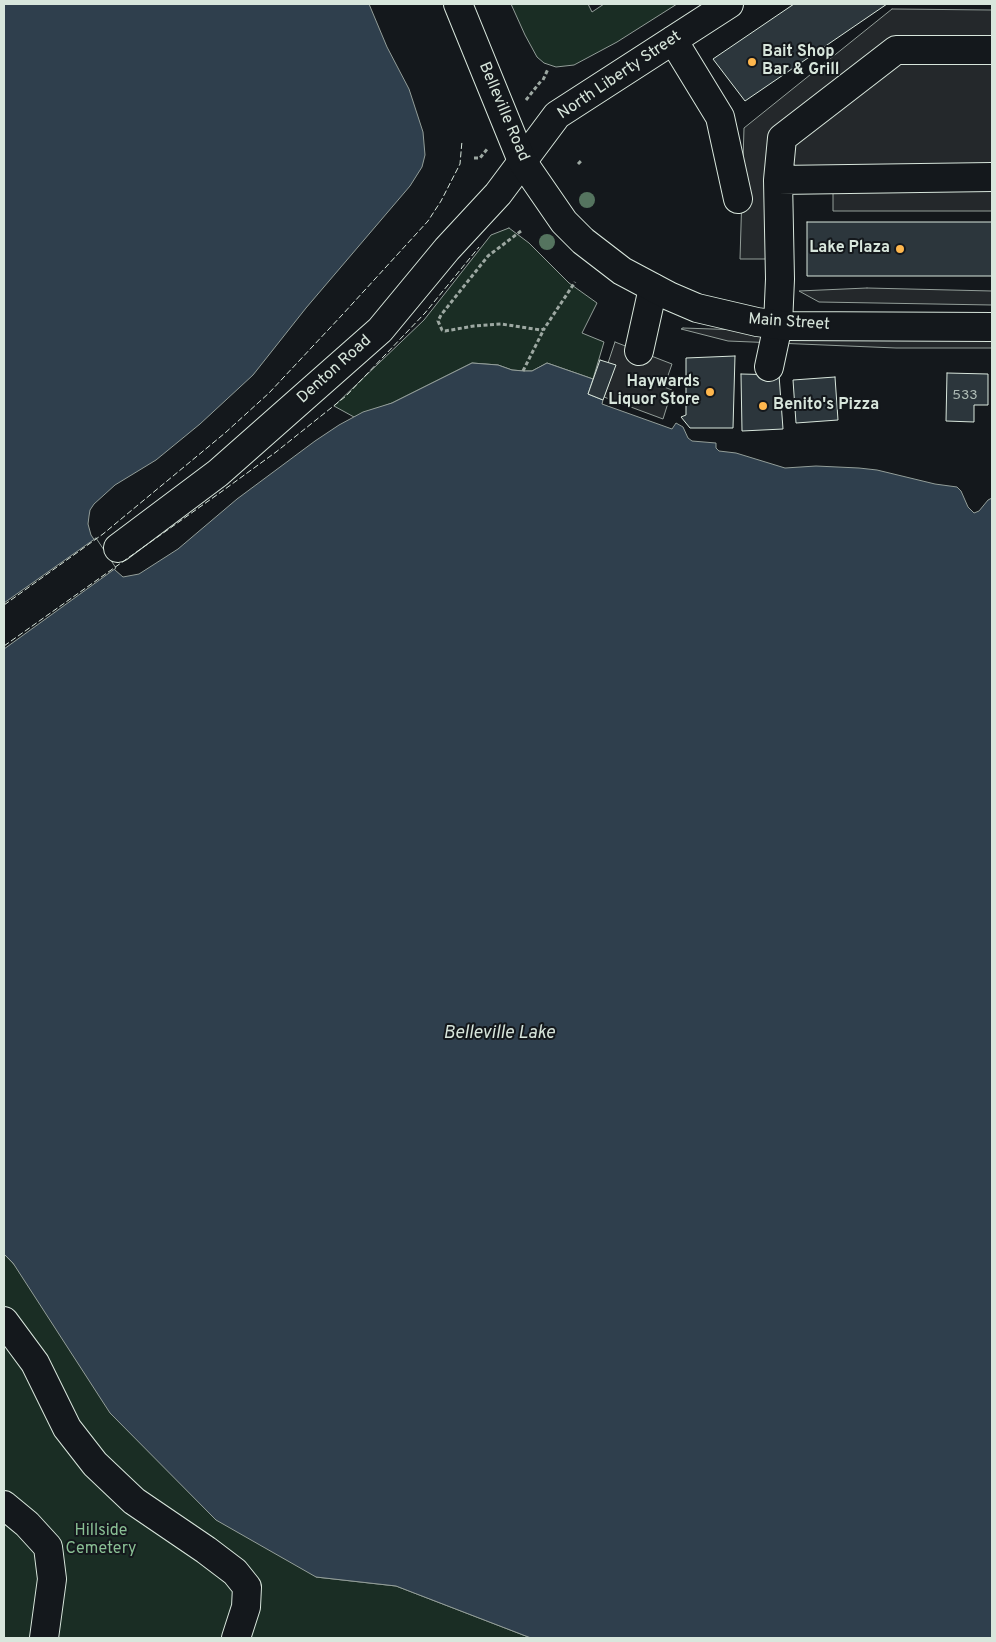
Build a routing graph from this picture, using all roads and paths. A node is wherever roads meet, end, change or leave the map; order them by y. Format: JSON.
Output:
{"nodes":[{"id":1,"x":458,"y":4,"type":"edge"},
{"id":2,"x":729,"y":4,"type":"edge"},
{"id":3,"x":673,"y":40,"type":"junction"},
{"id":4,"x":992,"y":50,"type":"edge"},
{"id":5,"x":548,"y":69,"type":"dead end"},
{"id":6,"x":543,"y":80,"type":"dead end"},
{"id":7,"x":582,"y":160,"type":"dead end"},
{"id":8,"x":522,"y":161,"type":"junction"},
{"id":9,"x":578,"y":164,"type":"dead end"},
{"id":10,"x":992,"y":177,"type":"edge"},
{"id":11,"x":778,"y":180,"type":"junction"},
{"id":12,"x":738,"y":199,"type":"dead end"},
{"id":13,"x":522,"y":231,"type":"dead end"},
{"id":14,"x":602,"y":255,"type":"joint"},
{"id":15,"x":575,"y":282,"type":"dead end"},
{"id":16,"x":653,"y":288,"type":"junction"},
{"id":17,"x":778,"y":325,"type":"junction"},
{"id":18,"x":992,"y":327,"type":"edge"},
{"id":19,"x":544,"y":329,"type":"junction"},
{"id":20,"x":639,"y":351,"type":"dead end"},
{"id":21,"x":769,"y":367,"type":"dead end"},
{"id":22,"x":524,"y":371,"type":"dead end"},
{"id":23,"x":118,"y":548,"type":"dead end"},
{"id":24,"x":4,"y":1321,"type":"edge"},
{"id":25,"x":4,"y":1505,"type":"edge"},
{"id":26,"x":44,"y":1638,"type":"edge"},
{"id":27,"x":236,"y":1638,"type":"edge"}],
"edges":[{"from":1,"to":8,"type":"street","name":"Belleville Road"},
{"from":2,"to":3,"type":"street","name":"North Liberty Street"},
{"from":3,"to":8,"type":"street","name":"North Liberty Street"},
{"from":3,"to":12,"type":"street"},
{"from":4,"to":11,"type":"street"},
{"from":5,"to":6,"type":"path"},
{"from":7,"to":9,"type":"path"},
{"from":8,"to":14,"type":"street","name":"Belleville Road"},
{"from":8,"to":23,"type":"street","name":"Denton Road"},
{"from":10,"to":11,"type":"street"},
{"from":11,"to":17,"type":"street"},
{"from":13,"to":19,"type":"path"},
{"from":14,"to":16,"type":"street","name":"Main Street"},
{"from":15,"to":19,"type":"path"},
{"from":16,"to":17,"type":"street","name":"Main Street"},
{"from":16,"to":20,"type":"street"},
{"from":17,"to":18,"type":"street","name":"Main Street"},
{"from":17,"to":21,"type":"street"},
{"from":19,"to":22,"type":"path"},
{"from":24,"to":27,"type":"street"},
{"from":25,"to":26,"type":"street"}]}
